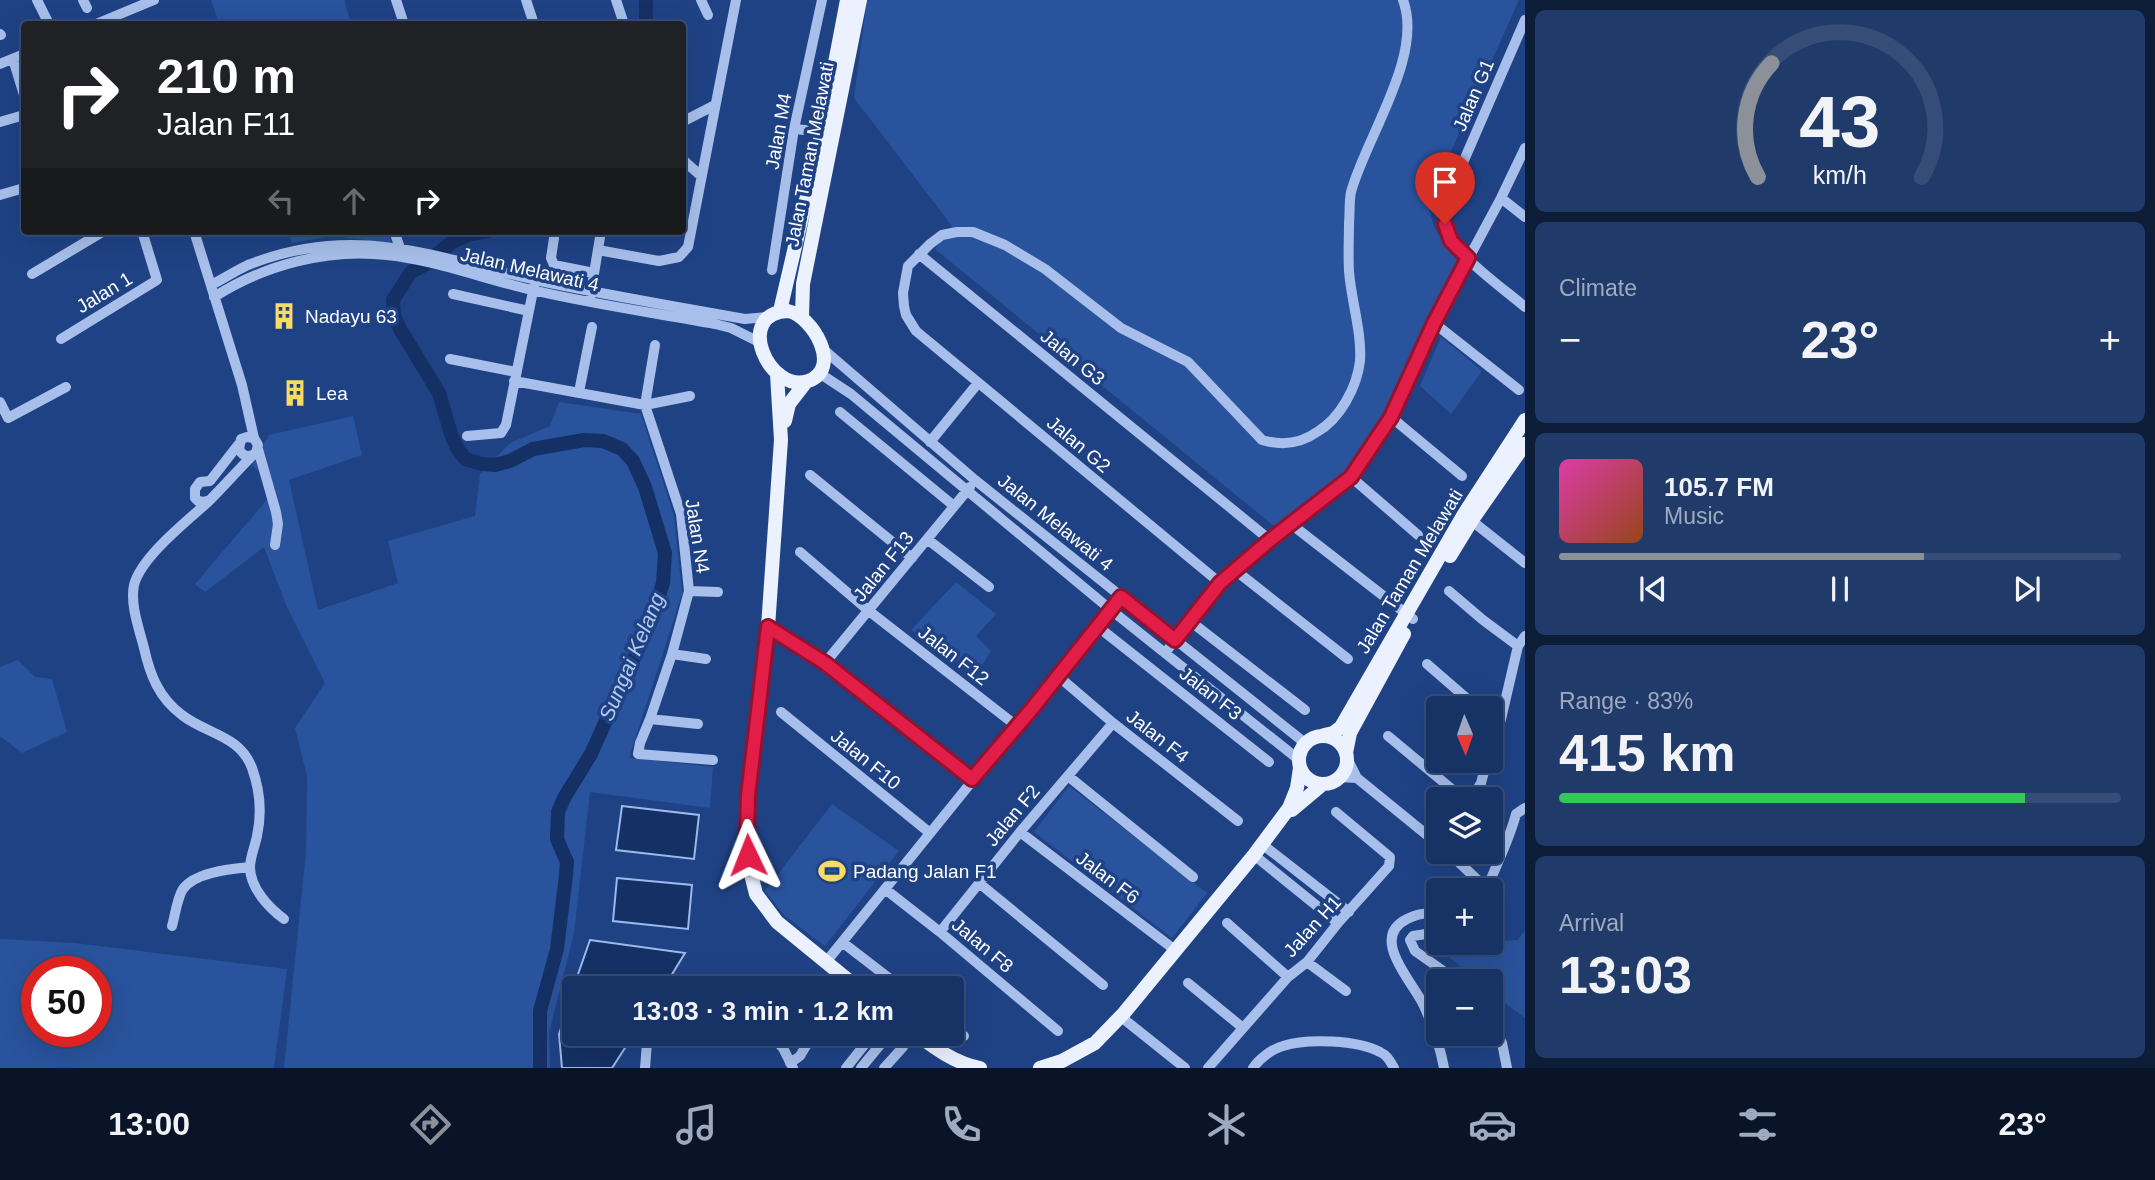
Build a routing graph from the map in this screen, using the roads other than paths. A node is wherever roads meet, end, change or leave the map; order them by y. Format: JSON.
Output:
{"nodes":[{"id":1,"x":37,"y":0,"type":"edge"},
{"id":2,"x":153,"y":0,"type":"edge"},
{"id":3,"x":398,"y":0,"type":"edge"},
{"id":4,"x":526,"y":0,"type":"edge"},
{"id":5,"x":616,"y":0,"type":"edge"},
{"id":6,"x":701,"y":0,"type":"edge"},
{"id":7,"x":736,"y":0,"type":"edge"},
{"id":8,"x":822,"y":0,"type":"edge"},
{"id":9,"x":847,"y":0,"type":"edge"},
{"id":10,"x":860,"y":0,"type":"edge"},
{"id":11,"x":1403,"y":0,"type":"edge"},
{"id":12,"x":708,"y":15,"type":"dead end"},
{"id":13,"x":124,"y":19,"type":"edge"},
{"id":14,"x":1525,"y":20,"type":"edge"},
{"id":15,"x":48,"y":21,"type":"edge"},
{"id":16,"x":403,"y":21,"type":"edge"},
{"id":17,"x":533,"y":21,"type":"edge"},
{"id":18,"x":623,"y":21,"type":"dead end"},
{"id":19,"x":21,"y":59,"type":"edge"},
{"id":20,"x":0,"y":64,"type":"edge"},
{"id":21,"x":715,"y":105,"type":"junction"},
{"id":22,"x":21,"y":113,"type":"edge"},
{"id":23,"x":686,"y":120,"type":"edge"},
{"id":24,"x":0,"y":122,"type":"edge"},
{"id":25,"x":794,"y":129,"type":"junction"},
{"id":26,"x":828,"y":132,"type":"junction"},
{"id":27,"x":1525,"y":148,"type":"edge"},
{"id":28,"x":686,"y":163,"type":"edge"},
{"id":29,"x":701,"y":176,"type":"junction"},
{"id":30,"x":21,"y":189,"type":"edge"},
{"id":31,"x":0,"y":195,"type":"edge"},
{"id":32,"x":1501,"y":198,"type":"junction"},
{"id":33,"x":1525,"y":217,"type":"edge"},
{"id":34,"x":97,"y":235,"type":"edge"},
{"id":35,"x":143,"y":235,"type":"edge"},
{"id":36,"x":195,"y":235,"type":"edge"},
{"id":37,"x":395,"y":235,"type":"edge"},
{"id":38,"x":600,"y":235,"type":"edge"},
{"id":39,"x":554,"y":238,"type":"dead end"},
{"id":40,"x":400,"y":248,"type":"junction"},
{"id":41,"x":598,"y":250,"type":"junction"},
{"id":42,"x":919,"y":254,"type":"junction"},
{"id":43,"x":425,"y":258,"type":"junction"},
{"id":44,"x":1468,"y":258,"type":"junction"},
{"id":45,"x":772,"y":270,"type":"dead end"},
{"id":46,"x":594,"y":273,"type":"junction"},
{"id":47,"x":32,"y":274,"type":"dead end"},
{"id":48,"x":534,"y":285,"type":"junction"},
{"id":49,"x":213,"y":291,"type":"junction"},
{"id":50,"x":453,"y":294,"type":"dead end"},
{"id":51,"x":590,"y":296,"type":"junction"},
{"id":52,"x":1525,"y":307,"type":"edge"},
{"id":53,"x":529,"y":311,"type":"junction"},
{"id":54,"x":773,"y":314,"type":"junction"},
{"id":55,"x":802,"y":316,"type":"junction"},
{"id":56,"x":1434,"y":323,"type":"junction"},
{"id":57,"x":592,"y":327,"type":"dead end"},
{"id":58,"x":61,"y":339,"type":"dead end"},
{"id":59,"x":759,"y":342,"type":"junction"},
{"id":60,"x":655,"y":345,"type":"dead end"},
{"id":61,"x":823,"y":349,"type":"junction"},
{"id":62,"x":450,"y":359,"type":"dead end"},
{"id":63,"x":819,"y":373,"type":"junction"},
{"id":64,"x":777,"y":374,"type":"junction"},
{"id":65,"x":515,"y":377,"type":"junction"},
{"id":66,"x":806,"y":382,"type":"junction"},
{"id":67,"x":978,"y":383,"type":"junction"},
{"id":68,"x":65,"y":387,"type":"dead end"},
{"id":69,"x":1519,"y":390,"type":"dead end"},
{"id":70,"x":579,"y":392,"type":"junction"},
{"id":71,"x":690,"y":396,"type":"dead end"},
{"id":72,"x":0,"y":402,"type":"edge"},
{"id":73,"x":645,"y":405,"type":"junction"},
{"id":74,"x":840,"y":412,"type":"dead end"},
{"id":75,"x":1391,"y":417,"type":"junction"},
{"id":76,"x":1525,"y":420,"type":"edge"},
{"id":77,"x":467,"y":436,"type":"dead end"},
{"id":78,"x":254,"y":438,"type":"junction"},
{"id":79,"x":781,"y":440,"type":"junction"},
{"id":80,"x":930,"y":442,"type":"junction"},
{"id":81,"x":1525,"y":444,"type":"edge"},
{"id":82,"x":238,"y":445,"type":"junction"},
{"id":83,"x":255,"y":453,"type":"junction"},
{"id":84,"x":810,"y":475,"type":"dead end"},
{"id":85,"x":1462,"y":476,"type":"dead end"},
{"id":86,"x":1351,"y":477,"type":"junction"},
{"id":87,"x":975,"y":480,"type":"junction"},
{"id":88,"x":210,"y":481,"type":"junction"},
{"id":89,"x":196,"y":488,"type":"junction"},
{"id":90,"x":967,"y":490,"type":"junction"},
{"id":91,"x":214,"y":495,"type":"junction"},
{"id":92,"x":954,"y":506,"type":"junction"},
{"id":93,"x":191,"y":517,"type":"junction"},
{"id":94,"x":1468,"y":517,"type":"junction"},
{"id":95,"x":1291,"y":524,"type":"junction"},
{"id":96,"x":1418,"y":535,"type":"dead end"},
{"id":97,"x":927,"y":539,"type":"junction"},
{"id":98,"x":1270,"y":540,"type":"junction"},
{"id":99,"x":275,"y":545,"type":"dead end"},
{"id":100,"x":800,"y":552,"type":"dead end"},
{"id":101,"x":912,"y":558,"type":"junction"},
{"id":102,"x":1525,"y":564,"type":"edge"},
{"id":103,"x":1235,"y":570,"type":"junction"},
{"id":104,"x":1220,"y":583,"type":"junction"},
{"id":105,"x":989,"y":587,"type":"dead end"},
{"id":106,"x":689,"y":591,"type":"junction"},
{"id":107,"x":1449,"y":591,"type":"dead end"},
{"id":108,"x":718,"y":592,"type":"dead end"},
{"id":109,"x":1121,"y":597,"type":"junction"},
{"id":110,"x":1111,"y":610,"type":"junction"},
{"id":111,"x":869,"y":611,"type":"junction"},
{"id":112,"x":1409,"y":616,"type":"junction"},
{"id":113,"x":1190,"y":621,"type":"junction"},
{"id":114,"x":1097,"y":626,"type":"junction"},
{"id":115,"x":768,"y":627,"type":"junction"},
{"id":116,"x":1525,"y":636,"type":"edge"},
{"id":117,"x":1175,"y":640,"type":"junction"},
{"id":118,"x":1518,"y":646,"type":"junction"},
{"id":119,"x":1165,"y":653,"type":"junction"},
{"id":120,"x":672,"y":654,"type":"junction"},
{"id":121,"x":706,"y":659,"type":"dead end"},
{"id":122,"x":1348,"y":659,"type":"dead end"},
{"id":123,"x":825,"y":663,"type":"junction"},
{"id":124,"x":1427,"y":664,"type":"dead end"},
{"id":125,"x":1058,"y":676,"type":"junction"},
{"id":126,"x":1464,"y":696,"type":"edge"},
{"id":127,"x":1503,"y":696,"type":"edge"},
{"id":128,"x":1305,"y":710,"type":"dead end"},
{"id":129,"x":781,"y":712,"type":"dead end"},
{"id":130,"x":650,"y":719,"type":"junction"},
{"id":131,"x":1113,"y":723,"type":"junction"},
{"id":132,"x":698,"y":724,"type":"dead end"},
{"id":133,"x":1017,"y":727,"type":"junction"},
{"id":134,"x":1324,"y":736,"type":"junction"},
{"id":135,"x":1388,"y":736,"type":"dead end"},
{"id":136,"x":1305,"y":743,"type":"junction"},
{"id":137,"x":1346,"y":756,"type":"junction"},
{"id":138,"x":713,"y":761,"type":"dead end"},
{"id":139,"x":1269,"y":762,"type":"dead end"},
{"id":140,"x":1299,"y":764,"type":"junction"},
{"id":141,"x":1068,"y":776,"type":"junction"},
{"id":142,"x":1339,"y":777,"type":"junction"},
{"id":143,"x":1357,"y":778,"type":"junction"},
{"id":144,"x":972,"y":779,"type":"junction"},
{"id":145,"x":1323,"y":783,"type":"junction"},
{"id":146,"x":1449,"y":787,"type":"edge"},
{"id":147,"x":1525,"y":808,"type":"edge"},
{"id":148,"x":1336,"y":812,"type":"dead end"},
{"id":149,"x":1238,"y":821,"type":"dead end"},
{"id":150,"x":1274,"y":829,"type":"junction"},
{"id":151,"x":1020,"y":832,"type":"junction"},
{"id":152,"x":930,"y":833,"type":"junction"},
{"id":153,"x":1426,"y":834,"type":"edge"},
{"id":154,"x":1258,"y":849,"type":"junction"},
{"id":155,"x":1460,"y":864,"type":"edge"},
{"id":156,"x":250,"y":867,"type":"junction"},
{"id":157,"x":1193,"y":877,"type":"dead end"},
{"id":158,"x":1475,"y":878,"type":"edge"},
{"id":159,"x":1491,"y":878,"type":"edge"},
{"id":160,"x":979,"y":883,"type":"junction"},
{"id":161,"x":885,"y":889,"type":"junction"},
{"id":162,"x":1349,"y":912,"type":"junction"},
{"id":163,"x":1426,"y":914,"type":"edge"},
{"id":164,"x":284,"y":919,"type":"dead end"},
{"id":165,"x":1227,"y":923,"type":"dead end"},
{"id":166,"x":1338,"y":923,"type":"junction"},
{"id":167,"x":172,"y":926,"type":"dead end"},
{"id":168,"x":940,"y":932,"type":"junction"},
{"id":169,"x":1426,"y":934,"type":"edge"},
{"id":170,"x":842,"y":942,"type":"junction"},
{"id":171,"x":1175,"y":950,"type":"junction"},
{"id":172,"x":826,"y":962,"type":"junction"},
{"id":173,"x":1307,"y":962,"type":"junction"},
{"id":174,"x":1441,"y":969,"type":"edge"},
{"id":175,"x":843,"y":976,"type":"edge"},
{"id":176,"x":886,"y":976,"type":"edge"},
{"id":177,"x":1288,"y":977,"type":"junction"},
{"id":178,"x":1188,"y":983,"type":"dead end"},
{"id":179,"x":1103,"y":985,"type":"dead end"},
{"id":180,"x":1346,"y":991,"type":"dead end"},
{"id":181,"x":1120,"y":1016,"type":"junction"},
{"id":182,"x":1244,"y":1028,"type":"junction"},
{"id":183,"x":1058,"y":1031,"type":"dead end"},
{"id":184,"x":647,"y":1046,"type":"edge"},
{"id":185,"x":781,"y":1046,"type":"edge"},
{"id":186,"x":807,"y":1046,"type":"edge"},
{"id":187,"x":863,"y":1046,"type":"edge"},
{"id":188,"x":879,"y":1046,"type":"edge"},
{"id":189,"x":932,"y":1046,"type":"edge"},
{"id":190,"x":1502,"y":1046,"type":"edge"},
{"id":191,"x":903,"y":1047,"type":"dead end"},
{"id":192,"x":792,"y":1065,"type":"edge"},
{"id":193,"x":645,"y":1068,"type":"edge"},
{"id":194,"x":846,"y":1068,"type":"edge"},
{"id":195,"x":861,"y":1068,"type":"edge"},
{"id":196,"x":884,"y":1068,"type":"edge"},
{"id":197,"x":980,"y":1068,"type":"edge"},
{"id":198,"x":1040,"y":1068,"type":"edge"},
{"id":199,"x":1185,"y":1068,"type":"edge"},
{"id":200,"x":1208,"y":1068,"type":"edge"},
{"id":201,"x":1253,"y":1068,"type":"edge"},
{"id":202,"x":1394,"y":1068,"type":"edge"},
{"id":203,"x":1444,"y":1068,"type":"edge"},
{"id":204,"x":1507,"y":1068,"type":"edge"}],
"edges":[{"from":1,"to":15,"type":"street"},
{"from":2,"to":13,"type":"street"},
{"from":3,"to":16,"type":"street"},
{"from":4,"to":17,"type":"street"},
{"from":5,"to":18,"type":"street"},
{"from":6,"to":12,"type":"street"},
{"from":7,"to":21,"type":"street"},
{"from":8,"to":25,"type":"street","name":"Jalan M4"},
{"from":9,"to":26,"type":"main road","name":"Jalan Taman Melawati"},
{"from":10,"to":26,"type":"main road","name":"Jalan Taman Melawati"},
{"from":11,"to":42,"type":"street"},
{"from":14,"to":44,"type":"street","name":"Jalan G1"},
{"from":19,"to":20,"type":"street"},
{"from":21,"to":23,"type":"street"},
{"from":21,"to":29,"type":"street"},
{"from":22,"to":24,"type":"street"},
{"from":25,"to":26,"type":"street"},
{"from":25,"to":45,"type":"street","name":"Jalan M4"},
{"from":26,"to":54,"type":"main road","name":"Jalan Taman Melawati"},
{"from":26,"to":55,"type":"main road","name":"Jalan Taman Melawati"},
{"from":27,"to":32,"type":"street"},
{"from":28,"to":29,"type":"street"},
{"from":29,"to":41,"type":"street"},
{"from":30,"to":31,"type":"street"},
{"from":32,"to":33,"type":"street"},
{"from":32,"to":44,"type":"street"},
{"from":34,"to":47,"type":"street"},
{"from":35,"to":58,"type":"street","name":"Jalan 1"},
{"from":36,"to":49,"type":"street"},
{"from":37,"to":40,"type":"street"},
{"from":38,"to":41,"type":"street"},
{"from":39,"to":46,"type":"street"},
{"from":40,"to":43,"type":"street","name":"Jalan Melawati 4"},
{"from":40,"to":49,"type":"street","name":"Jalan Melawati 4"},
{"from":41,"to":46,"type":"street"},
{"from":42,"to":67,"type":"street","name":"Jalan G2"},
{"from":42,"to":98,"type":"street","name":"Jalan G3"},
{"from":43,"to":48,"type":"street","name":"Jalan Melawati 4"},
{"from":43,"to":49,"type":"street","name":"Jalan Melawati 4"},
{"from":44,"to":52,"type":"street","name":"Jalan G1"},
{"from":44,"to":56,"type":"street"},
{"from":46,"to":51,"type":"street"},
{"from":48,"to":51,"type":"street","name":"Jalan Melawati 4"},
{"from":48,"to":53,"type":"street"},
{"from":49,"to":78,"type":"street"},
{"from":50,"to":53,"type":"street"},
{"from":51,"to":54,"type":"street","name":"Jalan Melawati 4"},
{"from":51,"to":59,"type":"street","name":"Jalan Melawati 4"},
{"from":53,"to":65,"type":"street"},
{"from":54,"to":55,"type":"main road"},
{"from":54,"to":59,"type":"main road"},
{"from":55,"to":61,"type":"main road"},
{"from":56,"to":69,"type":"street"},
{"from":56,"to":75,"type":"street"},
{"from":57,"to":70,"type":"street"},
{"from":59,"to":64,"type":"main road"},
{"from":60,"to":73,"type":"street"},
{"from":61,"to":63,"type":"main road"},
{"from":61,"to":80,"type":"street","name":"Jalan Melawati 4"},
{"from":62,"to":65,"type":"street"},
{"from":63,"to":66,"type":"main road"},
{"from":63,"to":90,"type":"street","name":"Jalan Melawati 4"},
{"from":64,"to":66,"type":"main road"},
{"from":64,"to":79,"type":"main road"},
{"from":65,"to":70,"type":"street"},
{"from":65,"to":77,"type":"street"},
{"from":66,"to":79,"type":"main road"},
{"from":67,"to":80,"type":"street"},
{"from":67,"to":104,"type":"street","name":"Jalan G2"},
{"from":68,"to":72,"type":"street"},
{"from":70,"to":73,"type":"street"},
{"from":71,"to":73,"type":"street"},
{"from":73,"to":106,"type":"street","name":"Jalan N4"},
{"from":74,"to":92,"type":"street"},
{"from":75,"to":85,"type":"street"},
{"from":75,"to":86,"type":"street"},
{"from":76,"to":94,"type":"main road","name":"Jalan Taman Melawati"},
{"from":78,"to":82,"type":"street"},
{"from":78,"to":83,"type":"street"},
{"from":79,"to":115,"type":"main road"},
{"from":80,"to":87,"type":"street","name":"Jalan Melawati 4"},
{"from":81,"to":94,"type":"main road","name":"Jalan Taman Melawati"},
{"from":82,"to":83,"type":"street"},
{"from":82,"to":88,"type":"street"},
{"from":83,"to":91,"type":"street"},
{"from":83,"to":99,"type":"street"},
{"from":84,"to":101,"type":"street"},
{"from":86,"to":95,"type":"street"},
{"from":86,"to":96,"type":"street"},
{"from":87,"to":90,"type":"street","name":"Jalan F13"},
{"from":87,"to":109,"type":"street","name":"Jalan Melawati 4"},
{"from":88,"to":89,"type":"street"},
{"from":88,"to":91,"type":"street"},
{"from":89,"to":91,"type":"street"},
{"from":89,"to":93,"type":"street"},
{"from":90,"to":92,"type":"street","name":"Jalan F13"},
{"from":90,"to":110,"type":"street","name":"Jalan Melawati 4"},
{"from":91,"to":93,"type":"street"},
{"from":92,"to":97,"type":"street","name":"Jalan F13"},
{"from":93,"to":156,"type":"street"},
{"from":94,"to":102,"type":"street"},
{"from":94,"to":112,"type":"main road","name":"Jalan Taman Melawati"},
{"from":95,"to":98,"type":"street"},
{"from":95,"to":112,"type":"street"},
{"from":97,"to":101,"type":"street","name":"Jalan F13"},
{"from":97,"to":105,"type":"street"},
{"from":98,"to":103,"type":"street"},
{"from":100,"to":111,"type":"street","name":"Jalan F12"},
{"from":101,"to":111,"type":"street","name":"Jalan F13"},
{"from":103,"to":104,"type":"street"},
{"from":103,"to":122,"type":"street"},
{"from":104,"to":113,"type":"street"},
{"from":106,"to":108,"type":"street"},
{"from":106,"to":120,"type":"street","name":"Jalan N4"},
{"from":107,"to":118,"type":"street"},
{"from":109,"to":110,"type":"street"},
{"from":109,"to":117,"type":"street","name":"Jalan Melawati 4"},
{"from":110,"to":114,"type":"street"},
{"from":110,"to":119,"type":"street","name":"Jalan Melawati 4"},
{"from":111,"to":123,"type":"street","name":"Jalan F13"},
{"from":111,"to":133,"type":"street","name":"Jalan F12"},
{"from":112,"to":134,"type":"main road","name":"Jalan Taman Melawati"},
{"from":112,"to":137,"type":"main road","name":"Jalan Taman Melawati"},
{"from":113,"to":117,"type":"street"},
{"from":113,"to":128,"type":"street"},
{"from":114,"to":125,"type":"street"},
{"from":114,"to":139,"type":"street","name":"Jalan F3"},
{"from":115,"to":123,"type":"street"},
{"from":115,"to":172,"type":"main road"},
{"from":116,"to":118,"type":"street"},
{"from":117,"to":119,"type":"street"},
{"from":117,"to":136,"type":"street","name":"Jalan Melawati 4"},
{"from":118,"to":127,"type":"street"},
{"from":119,"to":140,"type":"street","name":"Jalan Melawati 4"},
{"from":120,"to":121,"type":"street"},
{"from":120,"to":130,"type":"street","name":"Jalan N4"},
{"from":123,"to":144,"type":"street"},
{"from":124,"to":126,"type":"street"},
{"from":125,"to":131,"type":"street","name":"Jalan F4"},
{"from":125,"to":133,"type":"street"},
{"from":129,"to":152,"type":"street","name":"Jalan F10"},
{"from":130,"to":132,"type":"street"},
{"from":130,"to":138,"type":"street","name":"Jalan N4"},
{"from":131,"to":141,"type":"street","name":"Jalan F2"},
{"from":131,"to":149,"type":"street","name":"Jalan F4"},
{"from":133,"to":144,"type":"street"},
{"from":134,"to":136,"type":"main road"},
{"from":134,"to":137,"type":"main road"},
{"from":135,"to":146,"type":"street"},
{"from":136,"to":140,"type":"main road"},
{"from":137,"to":142,"type":"main road"},
{"from":137,"to":143,"type":"street"},
{"from":140,"to":145,"type":"main road"},
{"from":140,"to":150,"type":"main road"},
{"from":141,"to":151,"type":"street","name":"Jalan F2"},
{"from":141,"to":157,"type":"street"},
{"from":142,"to":143,"type":"street"},
{"from":142,"to":145,"type":"main road"},
{"from":143,"to":153,"type":"street"},
{"from":144,"to":152,"type":"street"},
{"from":145,"to":150,"type":"main road"},
{"from":147,"to":159,"type":"street"},
{"from":148,"to":162,"type":"street","name":"Jalan H1"},
{"from":150,"to":154,"type":"main road"},
{"from":151,"to":160,"type":"street","name":"Jalan F2"},
{"from":151,"to":171,"type":"street","name":"Jalan F6"},
{"from":152,"to":161,"type":"street"},
{"from":154,"to":162,"type":"street"},
{"from":154,"to":166,"type":"street"},
{"from":154,"to":171,"type":"main road"},
{"from":155,"to":158,"type":"street"},
{"from":156,"to":164,"type":"street"},
{"from":156,"to":167,"type":"street"},
{"from":160,"to":168,"type":"street","name":"Jalan F2"},
{"from":160,"to":179,"type":"street"},
{"from":161,"to":168,"type":"street","name":"Jalan F8"},
{"from":161,"to":170,"type":"street"},
{"from":162,"to":166,"type":"street","name":"Jalan H1"},
{"from":163,"to":203,"type":"street"},
{"from":165,"to":177,"type":"street"},
{"from":166,"to":173,"type":"street","name":"Jalan H1"},
{"from":168,"to":183,"type":"street","name":"Jalan F8"},
{"from":169,"to":174,"type":"street"},
{"from":170,"to":172,"type":"street"},
{"from":170,"to":176,"type":"street"},
{"from":171,"to":181,"type":"main road"},
{"from":172,"to":175,"type":"main road"},
{"from":173,"to":177,"type":"street","name":"Jalan H1"},
{"from":173,"to":180,"type":"street"},
{"from":177,"to":182,"type":"street","name":"Jalan H1"},
{"from":178,"to":182,"type":"street"},
{"from":181,"to":198,"type":"main road"},
{"from":181,"to":199,"type":"street"},
{"from":182,"to":200,"type":"street","name":"Jalan H1"},
{"from":184,"to":193,"type":"street"},
{"from":185,"to":192,"type":"street"},
{"from":186,"to":192,"type":"street"},
{"from":187,"to":194,"type":"street"},
{"from":188,"to":195,"type":"street"},
{"from":189,"to":197,"type":"main road"},
{"from":190,"to":204,"type":"street"},
{"from":191,"to":196,"type":"street"},
{"from":201,"to":202,"type":"street"}]}
